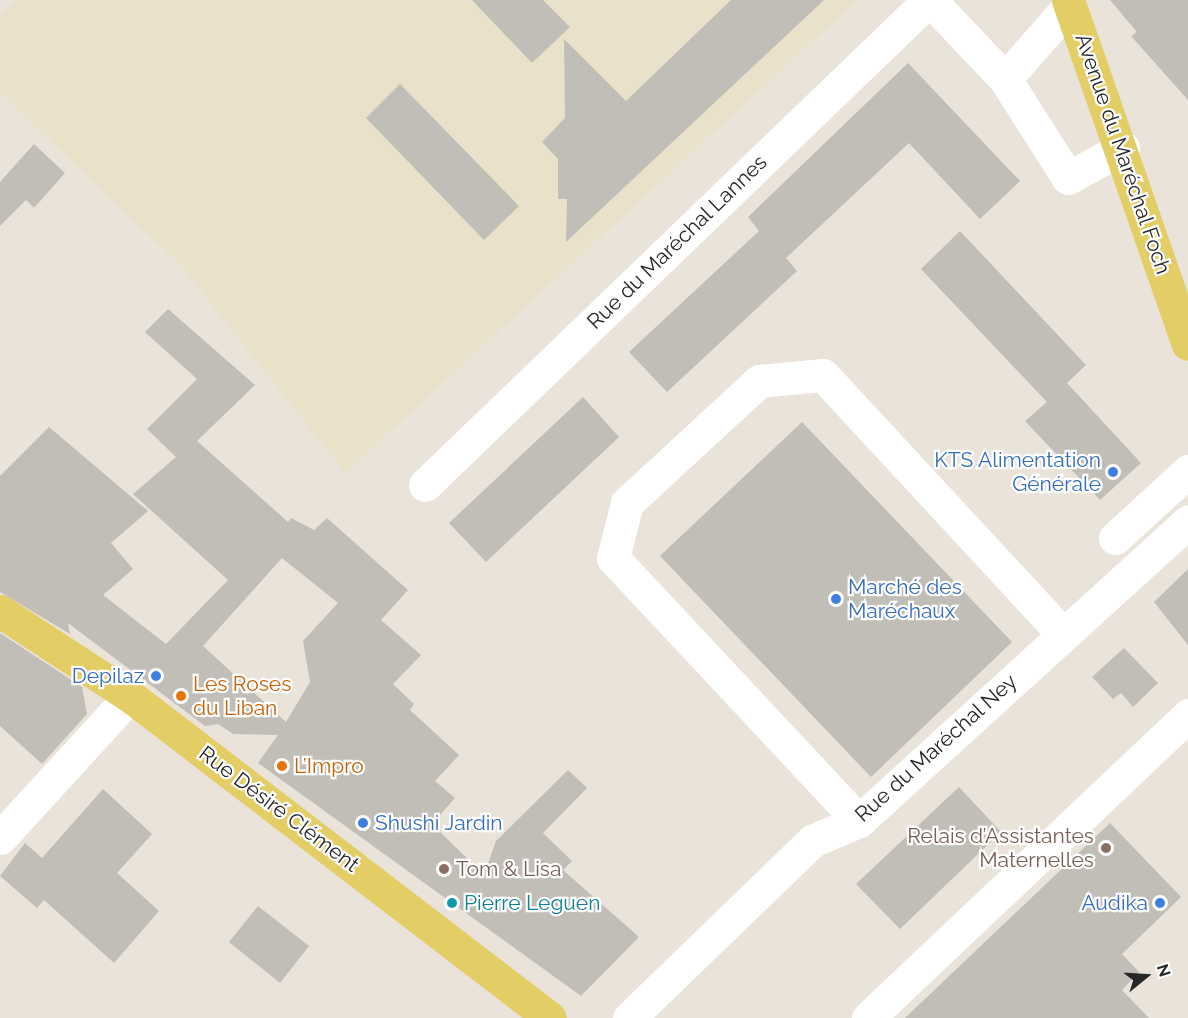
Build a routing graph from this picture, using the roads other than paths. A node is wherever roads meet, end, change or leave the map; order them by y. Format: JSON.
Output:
{"nodes":[{"id":1,"x":929,"y":0,"type":"edge"},
{"id":2,"x":1069,"y":3,"type":"edge"},
{"id":3,"x":1005,"y":80,"type":"junction"},
{"id":4,"x":1123,"y":148,"type":"junction"},
{"id":5,"x":1188,"y":344,"type":"edge"},
{"id":6,"x":1188,"y":471,"type":"edge"},
{"id":7,"x":425,"y":485,"type":"dead end"},
{"id":8,"x":1188,"y":522,"type":"edge"},
{"id":9,"x":1115,"y":538,"type":"dead end"},
{"id":10,"x":0,"y":611,"type":"edge"},
{"id":11,"x":1064,"y":634,"type":"junction"},
{"id":12,"x":130,"y":696,"type":"junction"},
{"id":13,"x":1188,"y":715,"type":"edge"},
{"id":14,"x":859,"y":821,"type":"junction"},
{"id":15,"x":0,"y":838,"type":"edge"},
{"id":16,"x":541,"y":1016,"type":"edge"},
{"id":17,"x":629,"y":1018,"type":"edge"},
{"id":18,"x":868,"y":1018,"type":"edge"}],
"edges":[{"from":1,"to":3,"type":"street"},
{"from":1,"to":7,"type":"street","name":"Rue du Maréchal Lannes"},
{"from":2,"to":3,"type":"street"},
{"from":2,"to":4,"type":"main road","name":"Avenue du Maréchal Foch"},
{"from":3,"to":4,"type":"street"},
{"from":4,"to":5,"type":"main road","name":"Avenue du Maréchal Foch"},
{"from":6,"to":9,"type":"street"},
{"from":8,"to":11,"type":"street","name":"Rue du Maréchal Ney"},
{"from":10,"to":12,"type":"main road","name":"Rue Désiré Clément"},
{"from":11,"to":14,"type":"street","name":"Rue du Maréchal Ney"},
{"from":11,"to":14,"type":"street"},
{"from":12,"to":15,"type":"street"},
{"from":12,"to":16,"type":"main road","name":"Rue Désiré Clément"},
{"from":13,"to":18,"type":"street"},
{"from":14,"to":17,"type":"street","name":"Rue du Maréchal Ney"}]}
